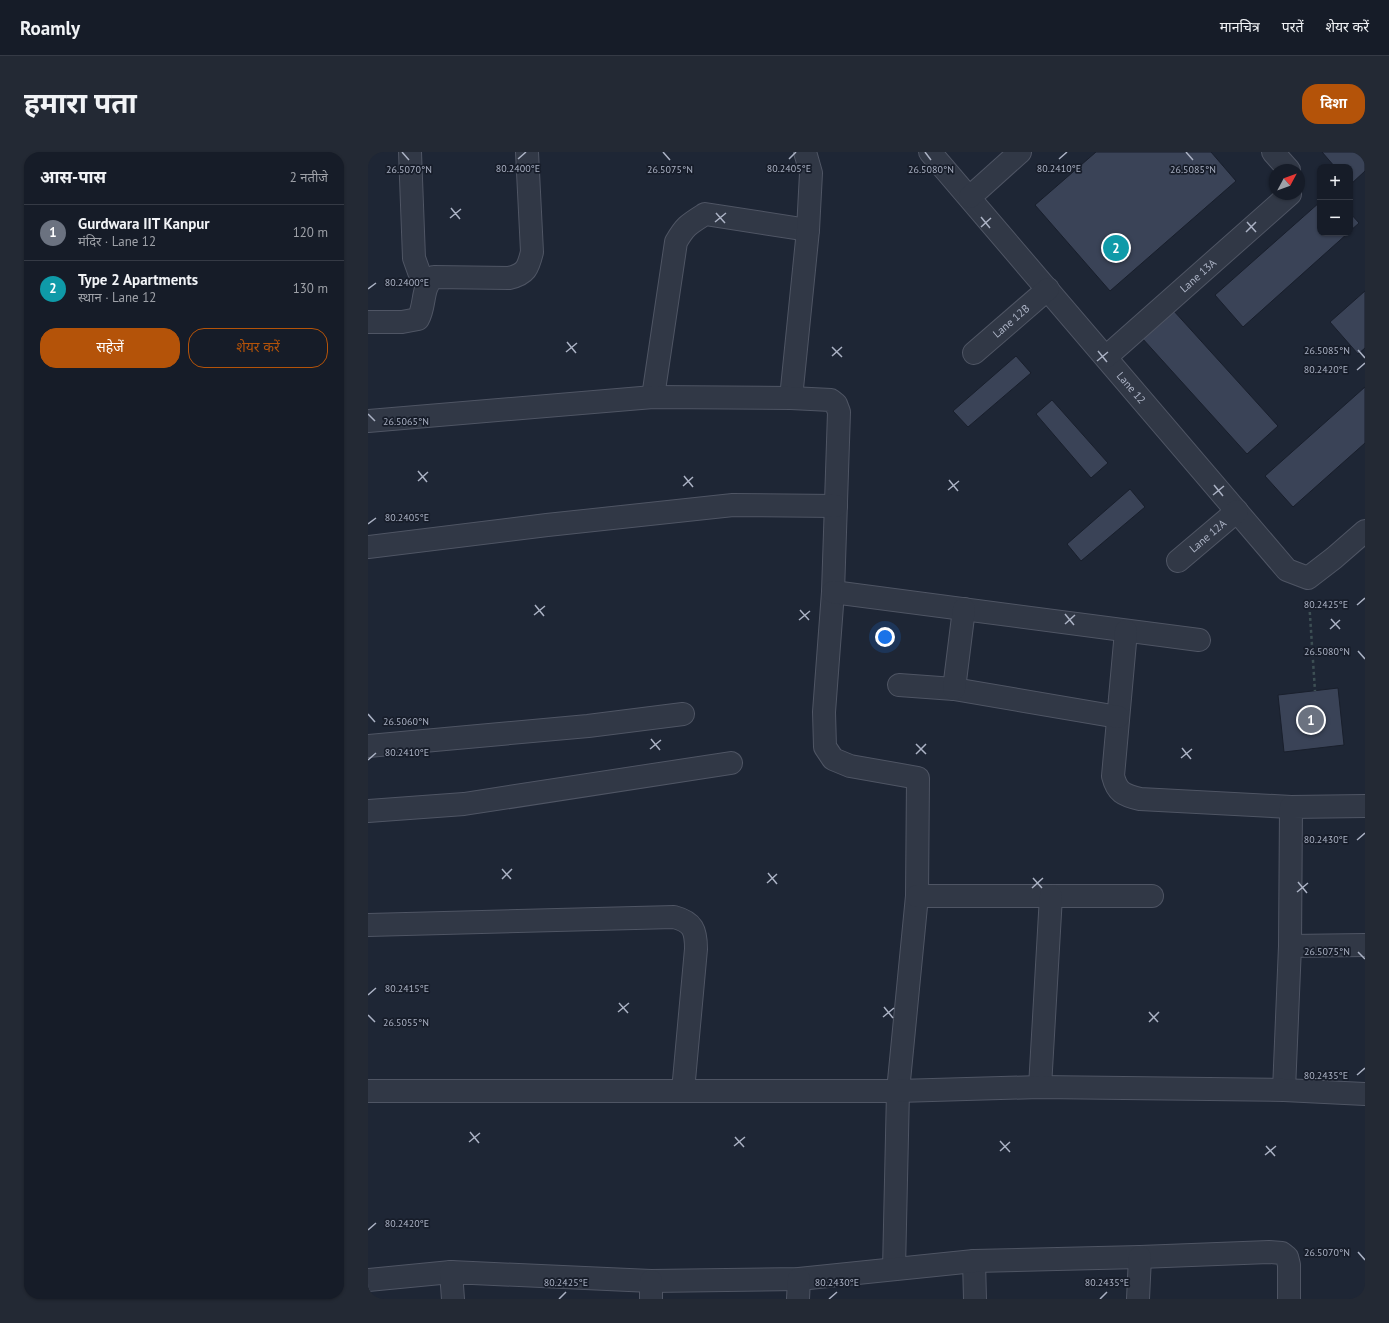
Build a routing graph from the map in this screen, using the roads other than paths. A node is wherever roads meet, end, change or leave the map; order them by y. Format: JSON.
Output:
{"nodes":[{"id":1,"x":410,"y":152,"type":"edge"},
{"id":2,"x":527,"y":152,"type":"edge"},
{"id":3,"x":805,"y":152,"type":"edge"},
{"id":4,"x":930,"y":152,"type":"edge"},
{"id":5,"x":1020,"y":152,"type":"edge"},
{"id":6,"x":1274,"y":152,"type":"edge"},
{"id":7,"x":1283,"y":164,"type":"edge"},
{"id":8,"x":970,"y":197,"type":"junction"},
{"id":9,"x":1277,"y":200,"type":"edge"},
{"id":10,"x":808,"y":230,"type":"junction"},
{"id":11,"x":428,"y":282,"type":"junction"},
{"id":12,"x":1048,"y":290,"type":"junction"},
{"id":13,"x":368,"y":322,"type":"edge"},
{"id":14,"x":974,"y":353,"type":"dead end"},
{"id":15,"x":1106,"y":357,"type":"junction"},
{"id":16,"x":653,"y":397,"type":"junction"},
{"id":17,"x":791,"y":398,"type":"junction"},
{"id":18,"x":368,"y":421,"type":"edge"},
{"id":19,"x":836,"y":506,"type":"junction"},
{"id":20,"x":1237,"y":511,"type":"junction"},
{"id":21,"x":1365,"y":531,"type":"edge"},
{"id":22,"x":368,"y":547,"type":"edge"},
{"id":23,"x":1178,"y":561,"type":"dead end"},
{"id":24,"x":833,"y":592,"type":"junction"},
{"id":25,"x":964,"y":609,"type":"junction"},
{"id":26,"x":1126,"y":631,"type":"junction"},
{"id":27,"x":1200,"y":640,"type":"dead end"},
{"id":28,"x":898,"y":685,"type":"dead end"},
{"id":29,"x":954,"y":689,"type":"junction"},
{"id":30,"x":683,"y":714,"type":"dead end"},
{"id":31,"x":1118,"y":717,"type":"junction"},
{"id":32,"x":368,"y":746,"type":"edge"},
{"id":33,"x":731,"y":763,"type":"dead end"},
{"id":34,"x":1365,"y":806,"type":"edge"},
{"id":35,"x":1291,"y":807,"type":"junction"},
{"id":36,"x":368,"y":811,"type":"edge"},
{"id":37,"x":917,"y":896,"type":"junction"},
{"id":38,"x":1051,"y":896,"type":"junction"},
{"id":39,"x":1152,"y":896,"type":"dead end"},
{"id":40,"x":368,"y":925,"type":"edge"},
{"id":41,"x":1365,"y":945,"type":"edge"},
{"id":42,"x":1290,"y":946,"type":"junction"},
{"id":43,"x":1040,"y":1087,"type":"junction"},
{"id":44,"x":1284,"y":1090,"type":"junction"},
{"id":45,"x":368,"y":1091,"type":"edge"},
{"id":46,"x":683,"y":1091,"type":"junction"},
{"id":47,"x":898,"y":1091,"type":"junction"},
{"id":48,"x":1365,"y":1094,"type":"edge"},
{"id":49,"x":1140,"y":1257,"type":"junction"},
{"id":50,"x":974,"y":1261,"type":"junction"},
{"id":51,"x":894,"y":1269,"type":"junction"},
{"id":52,"x":451,"y":1272,"type":"junction"},
{"id":53,"x":368,"y":1280,"type":"edge"},
{"id":54,"x":798,"y":1289,"type":"edge"},
{"id":55,"x":651,"y":1290,"type":"edge"},
{"id":56,"x":453,"y":1299,"type":"edge"},
{"id":57,"x":975,"y":1299,"type":"edge"},
{"id":58,"x":1138,"y":1299,"type":"edge"},
{"id":59,"x":1289,"y":1299,"type":"edge"}],
"edges":[{"from":1,"to":11,"type":"street"},
{"from":2,"to":11,"type":"street"},
{"from":3,"to":10,"type":"street"},
{"from":4,"to":8,"type":"street","name":"Lane 12"},
{"from":5,"to":8,"type":"street"},
{"from":6,"to":7,"type":"street"},
{"from":8,"to":12,"type":"street","name":"Lane 12"},
{"from":9,"to":15,"type":"street","name":"Lane 13A"},
{"from":10,"to":16,"type":"street"},
{"from":10,"to":17,"type":"street"},
{"from":11,"to":13,"type":"street"},
{"from":12,"to":14,"type":"street","name":"Lane 12B"},
{"from":12,"to":15,"type":"street","name":"Lane 12"},
{"from":15,"to":20,"type":"street","name":"Lane 12"},
{"from":16,"to":17,"type":"street"},
{"from":16,"to":18,"type":"street"},
{"from":17,"to":19,"type":"street"},
{"from":19,"to":22,"type":"street"},
{"from":19,"to":24,"type":"street"},
{"from":20,"to":21,"type":"street","name":"Lane 12"},
{"from":20,"to":23,"type":"street","name":"Lane 12A"},
{"from":24,"to":25,"type":"street"},
{"from":24,"to":37,"type":"street"},
{"from":25,"to":26,"type":"street"},
{"from":25,"to":29,"type":"street"},
{"from":26,"to":27,"type":"street"},
{"from":26,"to":31,"type":"street"},
{"from":28,"to":29,"type":"street"},
{"from":29,"to":31,"type":"street"},
{"from":30,"to":32,"type":"street"},
{"from":31,"to":35,"type":"street"},
{"from":33,"to":36,"type":"street"},
{"from":34,"to":35,"type":"street"},
{"from":35,"to":42,"type":"street"},
{"from":37,"to":38,"type":"street"},
{"from":37,"to":47,"type":"street"},
{"from":38,"to":39,"type":"street"},
{"from":38,"to":43,"type":"street"},
{"from":40,"to":46,"type":"street"},
{"from":41,"to":42,"type":"street"},
{"from":42,"to":44,"type":"street"},
{"from":43,"to":44,"type":"street"},
{"from":43,"to":47,"type":"street"},
{"from":44,"to":48,"type":"street"},
{"from":45,"to":46,"type":"street"},
{"from":46,"to":47,"type":"street"},
{"from":47,"to":51,"type":"street"},
{"from":49,"to":50,"type":"street"},
{"from":49,"to":58,"type":"street"},
{"from":49,"to":59,"type":"street"},
{"from":50,"to":51,"type":"street"},
{"from":50,"to":57,"type":"street"},
{"from":51,"to":54,"type":"street"},
{"from":52,"to":53,"type":"street"},
{"from":52,"to":55,"type":"street"},
{"from":52,"to":56,"type":"street"},
{"from":54,"to":55,"type":"street"}]}
